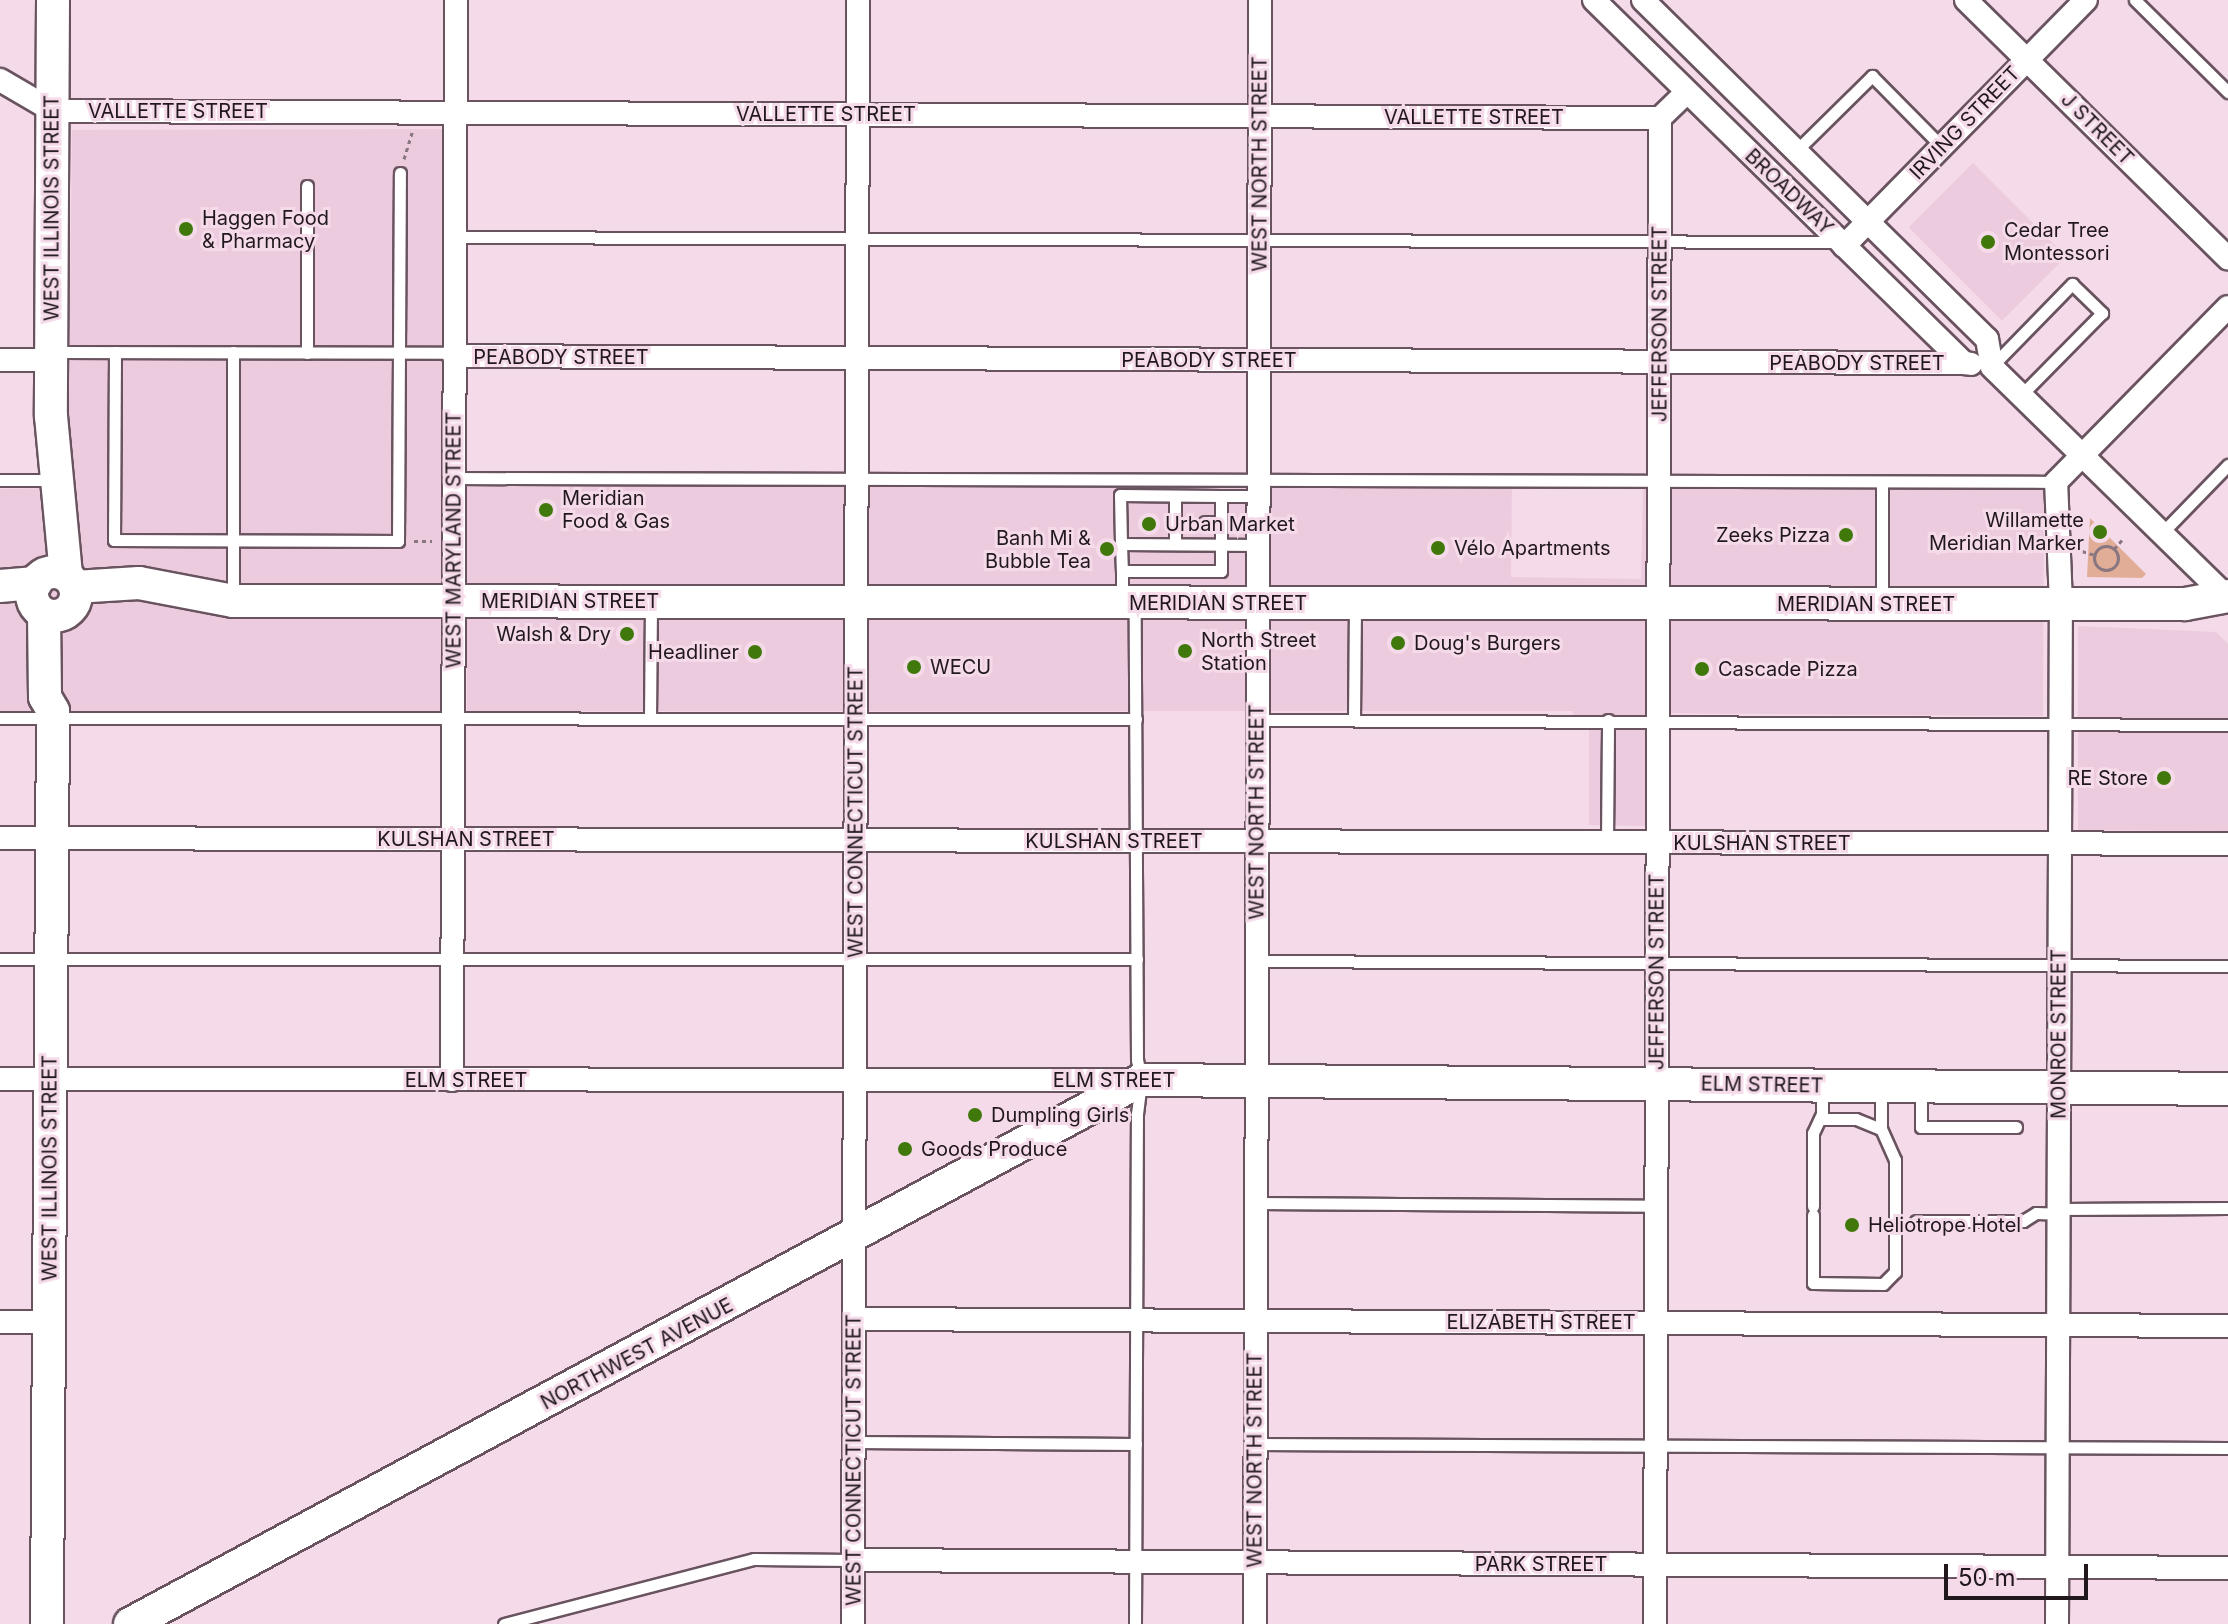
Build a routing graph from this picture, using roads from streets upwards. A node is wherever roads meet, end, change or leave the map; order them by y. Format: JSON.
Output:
{"nodes":[{"id":1,"x":53,"y":0,"type":"edge"},
{"id":2,"x":456,"y":0,"type":"edge"},
{"id":3,"x":858,"y":0,"type":"edge"},
{"id":4,"x":1260,"y":0,"type":"edge"},
{"id":5,"x":1594,"y":0,"type":"edge"},
{"id":6,"x":1966,"y":0,"type":"edge"},
{"id":7,"x":2086,"y":0,"type":"edge"},
{"id":8,"x":1647,"y":2,"type":"edge"},
{"id":9,"x":1623,"y":29,"type":"junction"},
{"id":10,"x":2027,"y":60,"type":"junction"},
{"id":11,"x":0,"y":80,"type":"edge"},
{"id":12,"x":1687,"y":92,"type":"junction"},
{"id":13,"x":53,"y":111,"type":"junction"},
{"id":14,"x":455,"y":113,"type":"junction"},
{"id":15,"x":858,"y":114,"type":"junction"},
{"id":16,"x":1260,"y":116,"type":"junction"},
{"id":17,"x":1660,"y":118,"type":"junction"},
{"id":18,"x":1868,"y":222,"type":"junction"},
{"id":19,"x":1842,"y":244,"type":"junction"},
{"id":20,"x":2228,"y":258,"type":"edge"},
{"id":21,"x":2228,"y":307,"type":"edge"},
{"id":22,"x":454,"y":355,"type":"junction"},
{"id":23,"x":51,"y":356,"type":"junction"},
{"id":24,"x":857,"y":358,"type":"junction"},
{"id":25,"x":0,"y":360,"type":"edge"},
{"id":26,"x":1259,"y":360,"type":"junction"},
{"id":27,"x":1659,"y":362,"type":"junction"},
{"id":28,"x":1964,"y":363,"type":"junction"},
{"id":29,"x":1992,"y":367,"type":"junction"},
{"id":30,"x":51,"y":416,"type":"junction"},
{"id":31,"x":2082,"y":455,"type":"junction"},
{"id":32,"x":0,"y":586,"type":"edge"},
{"id":33,"x":55,"y":594,"type":"junction"},
{"id":34,"x":2227,"y":597,"type":"edge"},
{"id":35,"x":454,"y":601,"type":"junction"},
{"id":36,"x":857,"y":602,"type":"junction"},
{"id":37,"x":1258,"y":603,"type":"junction"},
{"id":38,"x":1658,"y":603,"type":"junction"},
{"id":39,"x":0,"y":604,"type":"edge"},
{"id":40,"x":2061,"y":604,"type":"junction"},
{"id":41,"x":0,"y":838,"type":"edge"},
{"id":42,"x":52,"y":838,"type":"junction"},
{"id":43,"x":453,"y":839,"type":"junction"},
{"id":44,"x":856,"y":840,"type":"junction"},
{"id":45,"x":1257,"y":841,"type":"junction"},
{"id":46,"x":1658,"y":842,"type":"junction"},
{"id":47,"x":2060,"y":843,"type":"junction"},
{"id":48,"x":2228,"y":844,"type":"edge"},
{"id":49,"x":0,"y":1079,"type":"edge"},
{"id":50,"x":51,"y":1079,"type":"junction"},
{"id":51,"x":452,"y":1080,"type":"junction"},
{"id":52,"x":855,"y":1080,"type":"junction"},
{"id":53,"x":1141,"y":1080,"type":"junction"},
{"id":54,"x":1257,"y":1081,"type":"junction"},
{"id":55,"x":1657,"y":1084,"type":"junction"},
{"id":56,"x":2059,"y":1087,"type":"junction"},
{"id":57,"x":2228,"y":1089,"type":"edge"},
{"id":58,"x":854,"y":1237,"type":"junction"},
{"id":59,"x":854,"y":1319,"type":"junction"},
{"id":60,"x":1256,"y":1321,"type":"junction"},
{"id":61,"x":0,"y":1322,"type":"edge"},
{"id":62,"x":49,"y":1322,"type":"junction"},
{"id":63,"x":1656,"y":1323,"type":"junction"},
{"id":64,"x":2058,"y":1325,"type":"junction"},
{"id":65,"x":2228,"y":1326,"type":"edge"},
{"id":66,"x":853,"y":1560,"type":"junction"},
{"id":67,"x":1255,"y":1562,"type":"junction"},
{"id":68,"x":1655,"y":1565,"type":"junction"},
{"id":69,"x":2057,"y":1567,"type":"junction"},
{"id":70,"x":2228,"y":1568,"type":"edge"},
{"id":71,"x":47,"y":1624,"type":"edge"},
{"id":72,"x":130,"y":1624,"type":"edge"},
{"id":73,"x":853,"y":1624,"type":"edge"},
{"id":74,"x":1255,"y":1624,"type":"edge"},
{"id":75,"x":1655,"y":1624,"type":"edge"},
{"id":76,"x":2057,"y":1624,"type":"edge"}],
"edges":[{"from":1,"to":13,"type":"street","name":"WEST ILLINOIS STREET"},
{"from":2,"to":14,"type":"street","name":"WEST MARYLAND STREET"},
{"from":3,"to":15,"type":"street","name":"WEST CONNECTICUT STREET"},
{"from":4,"to":16,"type":"street","name":"WEST NORTH STREET"},
{"from":5,"to":9,"type":"street","name":"BROADWAY"},
{"from":6,"to":10,"type":"street","name":"J STREET"},
{"from":7,"to":10,"type":"street","name":"IRVING STREET"},
{"from":8,"to":9,"type":"street"},
{"from":8,"to":18,"type":"street","name":"BROADWAY"},
{"from":9,"to":12,"type":"street","name":"BROADWAY"},
{"from":10,"to":18,"type":"street","name":"IRVING STREET"},
{"from":10,"to":20,"type":"street","name":"J STREET"},
{"from":11,"to":13,"type":"street"},
{"from":12,"to":17,"type":"street"},
{"from":12,"to":19,"type":"street","name":"BROADWAY"},
{"from":13,"to":14,"type":"street","name":"VALLETTE STREET"},
{"from":13,"to":23,"type":"street","name":"WEST ILLINOIS STREET"},
{"from":14,"to":15,"type":"street","name":"VALLETTE STREET"},
{"from":14,"to":22,"type":"street","name":"WEST MARYLAND STREET"},
{"from":15,"to":16,"type":"street","name":"VALLETTE STREET"},
{"from":15,"to":24,"type":"street","name":"WEST CONNECTICUT STREET"},
{"from":16,"to":17,"type":"street","name":"VALLETTE STREET"},
{"from":16,"to":26,"type":"street","name":"WEST NORTH STREET"},
{"from":17,"to":27,"type":"street","name":"JEFFERSON STREET"},
{"from":18,"to":19,"type":"street","name":"IRVING STREET"},
{"from":18,"to":29,"type":"street","name":"BROADWAY"},
{"from":19,"to":28,"type":"street","name":"BROADWAY"},
{"from":21,"to":31,"type":"street"},
{"from":22,"to":24,"type":"street","name":"PEABODY STREET"},
{"from":22,"to":35,"type":"street","name":"WEST MARYLAND STREET"},
{"from":23,"to":25,"type":"street"},
{"from":23,"to":30,"type":"street","name":"WEST ILLINOIS STREET"},
{"from":24,"to":26,"type":"street","name":"PEABODY STREET"},
{"from":24,"to":36,"type":"street","name":"WEST CONNECTICUT STREET"},
{"from":26,"to":27,"type":"street","name":"PEABODY STREET"},
{"from":26,"to":37,"type":"street","name":"WEST NORTH STREET"},
{"from":27,"to":28,"type":"street","name":"PEABODY STREET"},
{"from":27,"to":38,"type":"street","name":"JEFFERSON STREET"},
{"from":28,"to":29,"type":"street"},
{"from":29,"to":31,"type":"street","name":"BROADWAY"},
{"from":30,"to":33,"type":"street","name":"WEST ILLINOIS STREET"},
{"from":30,"to":33,"type":"street","name":"WEST ILLINOIS STREET"},
{"from":31,"to":34,"type":"street","name":"BROADWAY"},
{"from":31,"to":40,"type":"street","name":"MONROE STREET"},
{"from":32,"to":33,"type":"street","name":"MERIDIAN STREET"},
{"from":33,"to":35,"type":"street","name":"MERIDIAN STREET"},
{"from":33,"to":39,"type":"street","name":"MERIDIAN STREET"},
{"from":33,"to":42,"type":"street","name":"WEST ILLINOIS STREET"},
{"from":34,"to":40,"type":"street","name":"MERIDIAN STREET"},
{"from":35,"to":36,"type":"street","name":"MERIDIAN STREET"},
{"from":35,"to":43,"type":"street","name":"WEST MARYLAND STREET"},
{"from":36,"to":37,"type":"street","name":"MERIDIAN STREET"},
{"from":36,"to":44,"type":"street","name":"WEST CONNECTICUT STREET"},
{"from":37,"to":38,"type":"street","name":"MERIDIAN STREET"},
{"from":37,"to":45,"type":"street","name":"WEST NORTH STREET"},
{"from":38,"to":40,"type":"street","name":"MERIDIAN STREET"},
{"from":38,"to":46,"type":"street","name":"JEFFERSON STREET"},
{"from":40,"to":47,"type":"street","name":"MONROE STREET"},
{"from":41,"to":42,"type":"street","name":"KULSHAN STREET"},
{"from":42,"to":43,"type":"street","name":"KULSHAN STREET"},
{"from":42,"to":50,"type":"street","name":"WEST ILLINOIS STREET"},
{"from":43,"to":44,"type":"street","name":"KULSHAN STREET"},
{"from":43,"to":51,"type":"street","name":"WEST MARYLAND STREET"},
{"from":44,"to":45,"type":"street","name":"KULSHAN STREET"},
{"from":44,"to":52,"type":"street","name":"WEST CONNECTICUT STREET"},
{"from":45,"to":46,"type":"street","name":"KULSHAN STREET"},
{"from":45,"to":54,"type":"street","name":"WEST NORTH STREET"},
{"from":46,"to":47,"type":"street","name":"KULSHAN STREET"},
{"from":46,"to":55,"type":"street","name":"JEFFERSON STREET"},
{"from":47,"to":48,"type":"street","name":"KULSHAN STREET"},
{"from":47,"to":56,"type":"street","name":"MONROE STREET"},
{"from":49,"to":50,"type":"street","name":"ELM STREET"},
{"from":50,"to":51,"type":"street","name":"ELM STREET"},
{"from":50,"to":62,"type":"street","name":"WEST ILLINOIS STREET"},
{"from":51,"to":52,"type":"street","name":"ELM STREET"},
{"from":52,"to":53,"type":"street","name":"ELM STREET"},
{"from":52,"to":58,"type":"street","name":"WEST CONNECTICUT STREET"},
{"from":53,"to":54,"type":"street","name":"ELM STREET"},
{"from":53,"to":58,"type":"street","name":"NORTHWEST AVENUE"},
{"from":54,"to":55,"type":"street","name":"ELM STREET"},
{"from":54,"to":60,"type":"street","name":"WEST NORTH STREET"},
{"from":55,"to":56,"type":"street","name":"ELM STREET"},
{"from":55,"to":63,"type":"street","name":"JEFFERSON STREET"},
{"from":56,"to":57,"type":"street","name":"ELM STREET"},
{"from":56,"to":64,"type":"street","name":"MONROE STREET"},
{"from":58,"to":59,"type":"street","name":"WEST CONNECTICUT STREET"},
{"from":58,"to":72,"type":"street","name":"NORTHWEST AVENUE"},
{"from":59,"to":60,"type":"street","name":"ELIZABETH STREET"},
{"from":59,"to":66,"type":"street","name":"WEST CONNECTICUT STREET"},
{"from":60,"to":63,"type":"street","name":"ELIZABETH STREET"},
{"from":60,"to":67,"type":"street","name":"WEST NORTH STREET"},
{"from":61,"to":62,"type":"street"},
{"from":62,"to":71,"type":"street","name":"WEST ILLINOIS STREET"},
{"from":63,"to":64,"type":"street","name":"ELIZABETH STREET"},
{"from":63,"to":68,"type":"street","name":"JEFFERSON STREET"},
{"from":64,"to":65,"type":"street","name":"ELIZABETH STREET"},
{"from":64,"to":69,"type":"street","name":"MONROE STREET"},
{"from":66,"to":67,"type":"street","name":"PARK STREET"},
{"from":66,"to":73,"type":"street","name":"WEST CONNECTICUT STREET"},
{"from":67,"to":68,"type":"street","name":"PARK STREET"},
{"from":67,"to":74,"type":"street","name":"WEST NORTH STREET"},
{"from":68,"to":69,"type":"street","name":"PARK STREET"},
{"from":68,"to":75,"type":"street","name":"JEFFERSON STREET"},
{"from":69,"to":70,"type":"street","name":"PARK STREET"},
{"from":69,"to":76,"type":"street","name":"MONROE STREET"}]}
